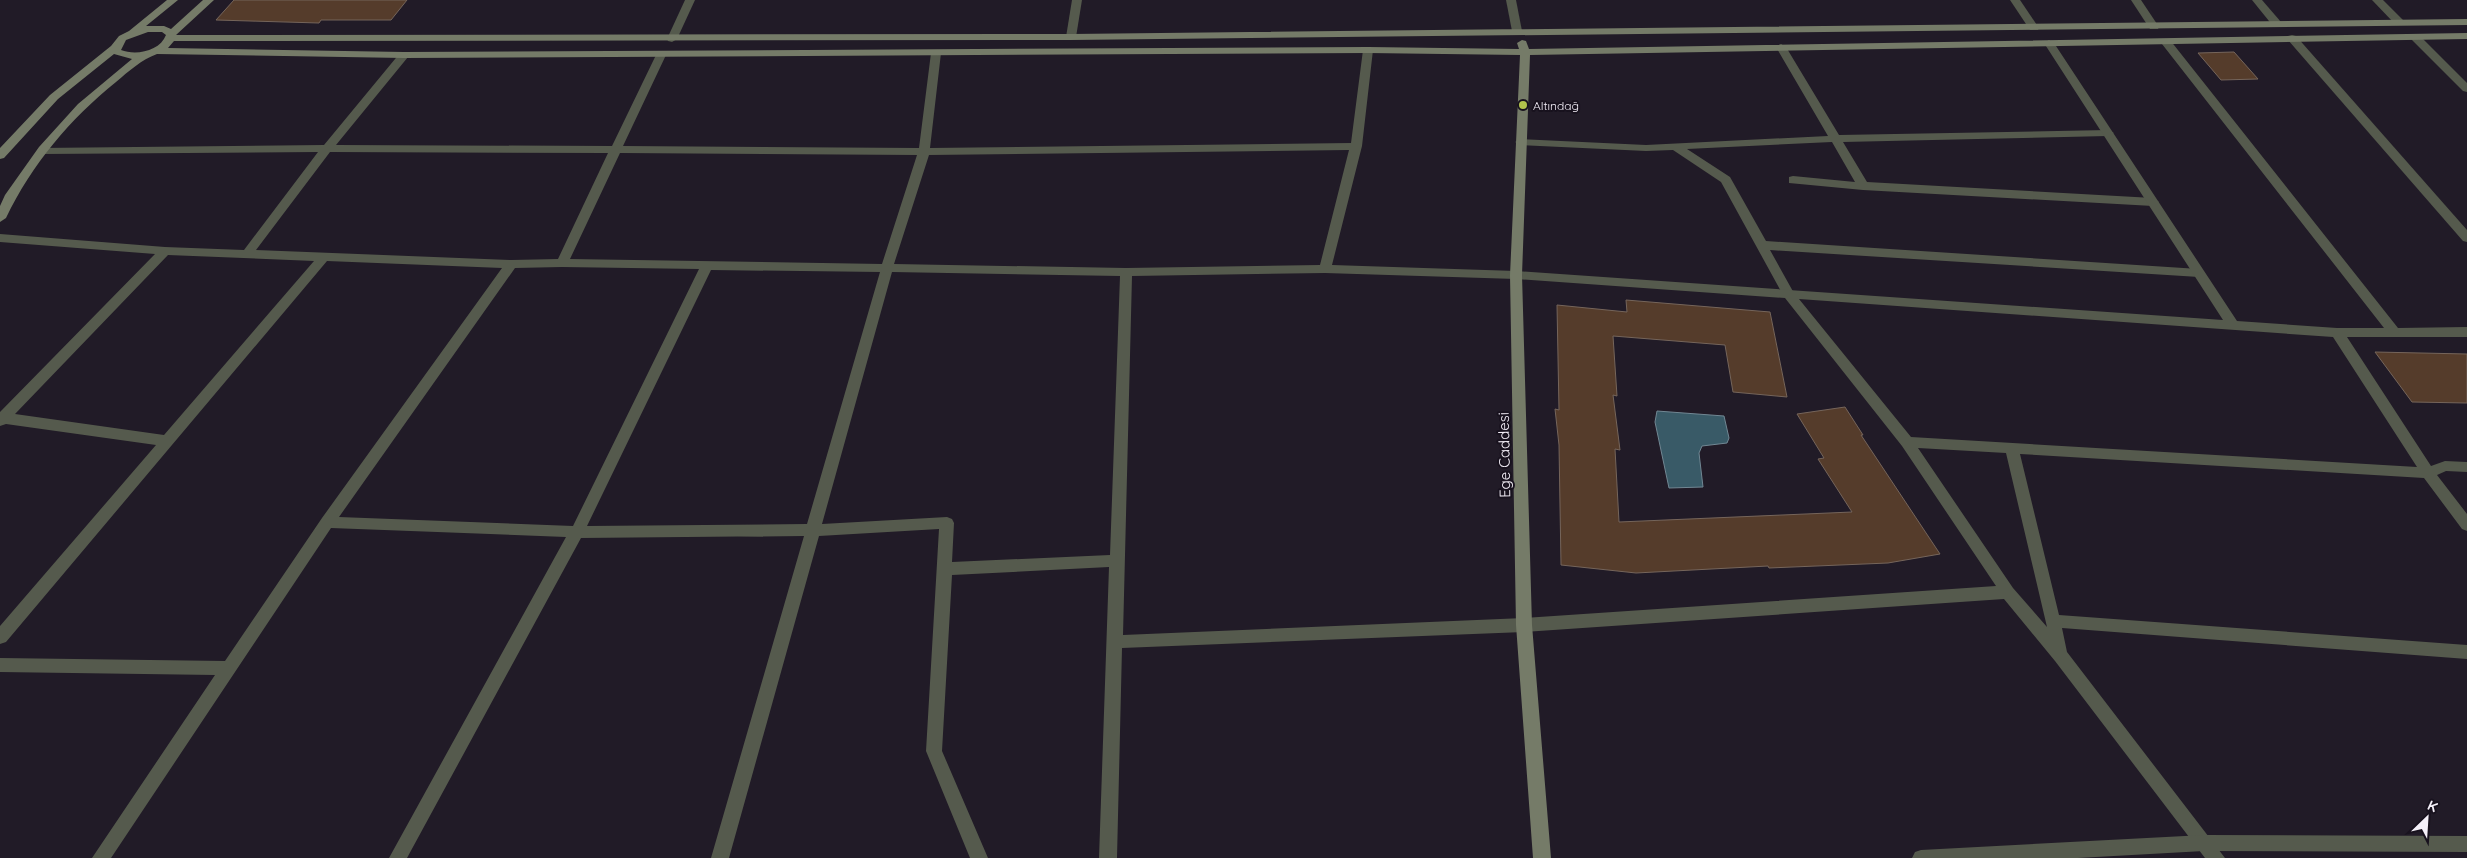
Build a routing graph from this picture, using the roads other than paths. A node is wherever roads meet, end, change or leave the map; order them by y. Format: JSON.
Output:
{"nodes":[{"id":1,"x":172,"y":0,"type":"edge"},
{"id":2,"x":209,"y":0,"type":"edge"},
{"id":3,"x":690,"y":0,"type":"edge"},
{"id":4,"x":1077,"y":0,"type":"edge"},
{"id":5,"x":1511,"y":0,"type":"edge"},
{"id":6,"x":2015,"y":0,"type":"edge"},
{"id":7,"x":2136,"y":0,"type":"edge"},
{"id":8,"x":2257,"y":0,"type":"edge"},
{"id":9,"x":2378,"y":0,"type":"edge"},
{"id":10,"x":2399,"y":22,"type":"junction"},
{"id":11,"x":2467,"y":22,"type":"edge"},
{"id":12,"x":2277,"y":24,"type":"junction"},
{"id":13,"x":2154,"y":27,"type":"junction"},
{"id":14,"x":2034,"y":28,"type":"junction"},
{"id":15,"x":1517,"y":31,"type":"junction"},
{"id":16,"x":131,"y":34,"type":"junction"},
{"id":17,"x":171,"y":36,"type":"junction"},
{"id":18,"x":2467,"y":36,"type":"edge"},
{"id":19,"x":2415,"y":37,"type":"junction"},
{"id":20,"x":1071,"y":38,"type":"junction"},
{"id":21,"x":2292,"y":38,"type":"junction"},
{"id":22,"x":672,"y":39,"type":"junction"},
{"id":23,"x":2166,"y":42,"type":"junction"},
{"id":24,"x":2049,"y":43,"type":"junction"},
{"id":25,"x":116,"y":47,"type":"junction"},
{"id":26,"x":1781,"y":47,"type":"junction"},
{"id":27,"x":1368,"y":50,"type":"junction"},
{"id":28,"x":1525,"y":52,"type":"junction"},
{"id":29,"x":150,"y":53,"type":"junction"},
{"id":30,"x":936,"y":53,"type":"junction"},
{"id":31,"x":404,"y":55,"type":"junction"},
{"id":32,"x":660,"y":55,"type":"junction"},
{"id":33,"x":2467,"y":89,"type":"edge"},
{"id":34,"x":2108,"y":133,"type":"junction"},
{"id":35,"x":1835,"y":138,"type":"junction"},
{"id":36,"x":1521,"y":142,"type":"junction"},
{"id":37,"x":1356,"y":146,"type":"junction"},
{"id":38,"x":1674,"y":146,"type":"junction"},
{"id":39,"x":327,"y":148,"type":"junction"},
{"id":40,"x":43,"y":150,"type":"junction"},
{"id":41,"x":616,"y":151,"type":"junction"},
{"id":42,"x":924,"y":152,"type":"junction"},
{"id":43,"x":0,"y":155,"type":"edge"},
{"id":44,"x":1793,"y":180,"type":"dead end"},
{"id":45,"x":1863,"y":186,"type":"junction"},
{"id":46,"x":2153,"y":202,"type":"junction"},
{"id":47,"x":0,"y":218,"type":"edge"},
{"id":48,"x":0,"y":238,"type":"edge"},
{"id":49,"x":2467,"y":238,"type":"edge"},
{"id":50,"x":1762,"y":245,"type":"junction"},
{"id":51,"x":165,"y":251,"type":"junction"},
{"id":52,"x":247,"y":254,"type":"junction"},
{"id":53,"x":323,"y":258,"type":"junction"},
{"id":54,"x":562,"y":262,"type":"junction"},
{"id":55,"x":511,"y":264,"type":"junction"},
{"id":56,"x":707,"y":265,"type":"junction"},
{"id":57,"x":887,"y":268,"type":"junction"},
{"id":58,"x":1325,"y":269,"type":"junction"},
{"id":59,"x":1126,"y":272,"type":"junction"},
{"id":60,"x":2199,"y":273,"type":"junction"},
{"id":61,"x":1516,"y":275,"type":"junction"},
{"id":62,"x":1789,"y":295,"type":"junction"},
{"id":63,"x":2233,"y":326,"type":"junction"},
{"id":64,"x":2467,"y":332,"type":"edge"},
{"id":65,"x":2336,"y":333,"type":"junction"},
{"id":66,"x":2395,"y":333,"type":"junction"},
{"id":67,"x":2,"y":420,"type":"edge"},
{"id":68,"x":167,"y":441,"type":"junction"},
{"id":69,"x":1907,"y":442,"type":"junction"},
{"id":70,"x":2012,"y":450,"type":"junction"},
{"id":71,"x":2467,"y":467,"type":"edge"},
{"id":72,"x":2428,"y":473,"type":"junction"},
{"id":73,"x":327,"y":522,"type":"junction"},
{"id":74,"x":2467,"y":524,"type":"edge"},
{"id":75,"x":812,"y":530,"type":"junction"},
{"id":76,"x":578,"y":532,"type":"junction"},
{"id":77,"x":1117,"y":561,"type":"junction"},
{"id":78,"x":944,"y":569,"type":"junction"},
{"id":79,"x":2008,"y":592,"type":"junction"},
{"id":80,"x":2053,"y":621,"type":"junction"},
{"id":81,"x":1524,"y":625,"type":"junction"},
{"id":82,"x":0,"y":637,"type":"edge"},
{"id":83,"x":1115,"y":642,"type":"junction"},
{"id":84,"x":2467,"y":652,"type":"edge"},
{"id":85,"x":2061,"y":656,"type":"junction"},
{"id":86,"x":0,"y":665,"type":"edge"},
{"id":87,"x":228,"y":668,"type":"junction"},
{"id":88,"x":2204,"y":843,"type":"junction"},
{"id":89,"x":2467,"y":844,"type":"edge"},
{"id":90,"x":101,"y":858,"type":"edge"},
{"id":91,"x":398,"y":858,"type":"edge"},
{"id":92,"x":720,"y":858,"type":"edge"},
{"id":93,"x":979,"y":858,"type":"edge"},
{"id":94,"x":1108,"y":858,"type":"edge"},
{"id":95,"x":1542,"y":858,"type":"edge"},
{"id":96,"x":1921,"y":858,"type":"edge"},
{"id":97,"x":2216,"y":858,"type":"edge"}],
"edges":[{"from":1,"to":16,"type":"main road"},
{"from":2,"to":17,"type":"main road"},
{"from":3,"to":22,"type":"street"},
{"from":4,"to":20,"type":"street"},
{"from":5,"to":15,"type":"street"},
{"from":6,"to":14,"type":"street"},
{"from":7,"to":13,"type":"street"},
{"from":8,"to":12,"type":"street"},
{"from":9,"to":10,"type":"street"},
{"from":10,"to":11,"type":"main road"},
{"from":10,"to":12,"type":"main road"},
{"from":12,"to":13,"type":"main road"},
{"from":13,"to":14,"type":"main road"},
{"from":14,"to":15,"type":"main road"},
{"from":15,"to":20,"type":"main road"},
{"from":15,"to":28,"type":"main road"},
{"from":16,"to":17,"type":"main road"},
{"from":16,"to":25,"type":"main road"},
{"from":17,"to":22,"type":"main road"},
{"from":17,"to":29,"type":"main road"},
{"from":18,"to":19,"type":"main road"},
{"from":19,"to":21,"type":"main road"},
{"from":19,"to":33,"type":"street"},
{"from":20,"to":22,"type":"main road"},
{"from":21,"to":23,"type":"main road"},
{"from":21,"to":49,"type":"street"},
{"from":23,"to":24,"type":"main road"},
{"from":23,"to":66,"type":"street"},
{"from":24,"to":26,"type":"main road"},
{"from":24,"to":34,"type":"street"},
{"from":25,"to":29,"type":"main road"},
{"from":25,"to":43,"type":"main road"},
{"from":26,"to":28,"type":"main road"},
{"from":26,"to":35,"type":"street"},
{"from":27,"to":28,"type":"main road"},
{"from":27,"to":30,"type":"main road"},
{"from":27,"to":37,"type":"street"},
{"from":28,"to":36,"type":"main road","name":"Ege Caddesi"},
{"from":29,"to":31,"type":"main road"},
{"from":29,"to":40,"type":"main road"},
{"from":30,"to":32,"type":"main road"},
{"from":30,"to":42,"type":"street"},
{"from":31,"to":32,"type":"main road"},
{"from":31,"to":39,"type":"street"},
{"from":32,"to":41,"type":"street"},
{"from":34,"to":35,"type":"street"},
{"from":34,"to":46,"type":"street"},
{"from":35,"to":38,"type":"street"},
{"from":35,"to":45,"type":"street"},
{"from":36,"to":38,"type":"street"},
{"from":36,"to":61,"type":"main road","name":"Ege Caddesi"},
{"from":37,"to":42,"type":"street"},
{"from":37,"to":58,"type":"street"},
{"from":38,"to":50,"type":"street"},
{"from":39,"to":40,"type":"street"},
{"from":39,"to":41,"type":"street"},
{"from":39,"to":52,"type":"street"},
{"from":40,"to":47,"type":"main road"},
{"from":41,"to":42,"type":"street"},
{"from":41,"to":54,"type":"street"},
{"from":42,"to":57,"type":"street"},
{"from":44,"to":45,"type":"street"},
{"from":45,"to":46,"type":"street"},
{"from":46,"to":60,"type":"street"},
{"from":48,"to":51,"type":"street"},
{"from":50,"to":60,"type":"street"},
{"from":50,"to":62,"type":"street"},
{"from":51,"to":52,"type":"street"},
{"from":51,"to":67,"type":"street"},
{"from":52,"to":53,"type":"street"},
{"from":53,"to":55,"type":"street"},
{"from":53,"to":68,"type":"street"},
{"from":54,"to":55,"type":"street"},
{"from":54,"to":56,"type":"street"},
{"from":55,"to":73,"type":"street"},
{"from":56,"to":57,"type":"street"},
{"from":56,"to":76,"type":"street"},
{"from":57,"to":59,"type":"street"},
{"from":57,"to":75,"type":"street"},
{"from":58,"to":59,"type":"street"},
{"from":58,"to":61,"type":"street"},
{"from":59,"to":77,"type":"street"},
{"from":60,"to":63,"type":"street"},
{"from":61,"to":62,"type":"street"},
{"from":61,"to":81,"type":"main road","name":"Ege Caddesi"},
{"from":62,"to":63,"type":"street"},
{"from":62,"to":69,"type":"street"},
{"from":63,"to":65,"type":"street"},
{"from":64,"to":66,"type":"street"},
{"from":65,"to":66,"type":"street"},
{"from":65,"to":72,"type":"street"},
{"from":67,"to":68,"type":"street"},
{"from":68,"to":82,"type":"street"},
{"from":69,"to":70,"type":"street"},
{"from":69,"to":79,"type":"street"},
{"from":70,"to":72,"type":"street"},
{"from":70,"to":80,"type":"street"},
{"from":71,"to":72,"type":"street"},
{"from":72,"to":74,"type":"street"},
{"from":73,"to":76,"type":"street"},
{"from":73,"to":87,"type":"street"},
{"from":75,"to":76,"type":"street"},
{"from":75,"to":78,"type":"street"},
{"from":75,"to":92,"type":"street"},
{"from":76,"to":91,"type":"street"},
{"from":77,"to":78,"type":"street"},
{"from":77,"to":83,"type":"street"},
{"from":78,"to":93,"type":"street"},
{"from":79,"to":81,"type":"street"},
{"from":79,"to":85,"type":"street"},
{"from":80,"to":84,"type":"street"},
{"from":80,"to":85,"type":"street"},
{"from":81,"to":83,"type":"street"},
{"from":81,"to":95,"type":"main road","name":"Ege Caddesi"},
{"from":83,"to":94,"type":"street"},
{"from":85,"to":88,"type":"street"},
{"from":86,"to":87,"type":"street"},
{"from":87,"to":90,"type":"street"},
{"from":88,"to":89,"type":"street"},
{"from":88,"to":96,"type":"street"},
{"from":88,"to":97,"type":"street"}]}
